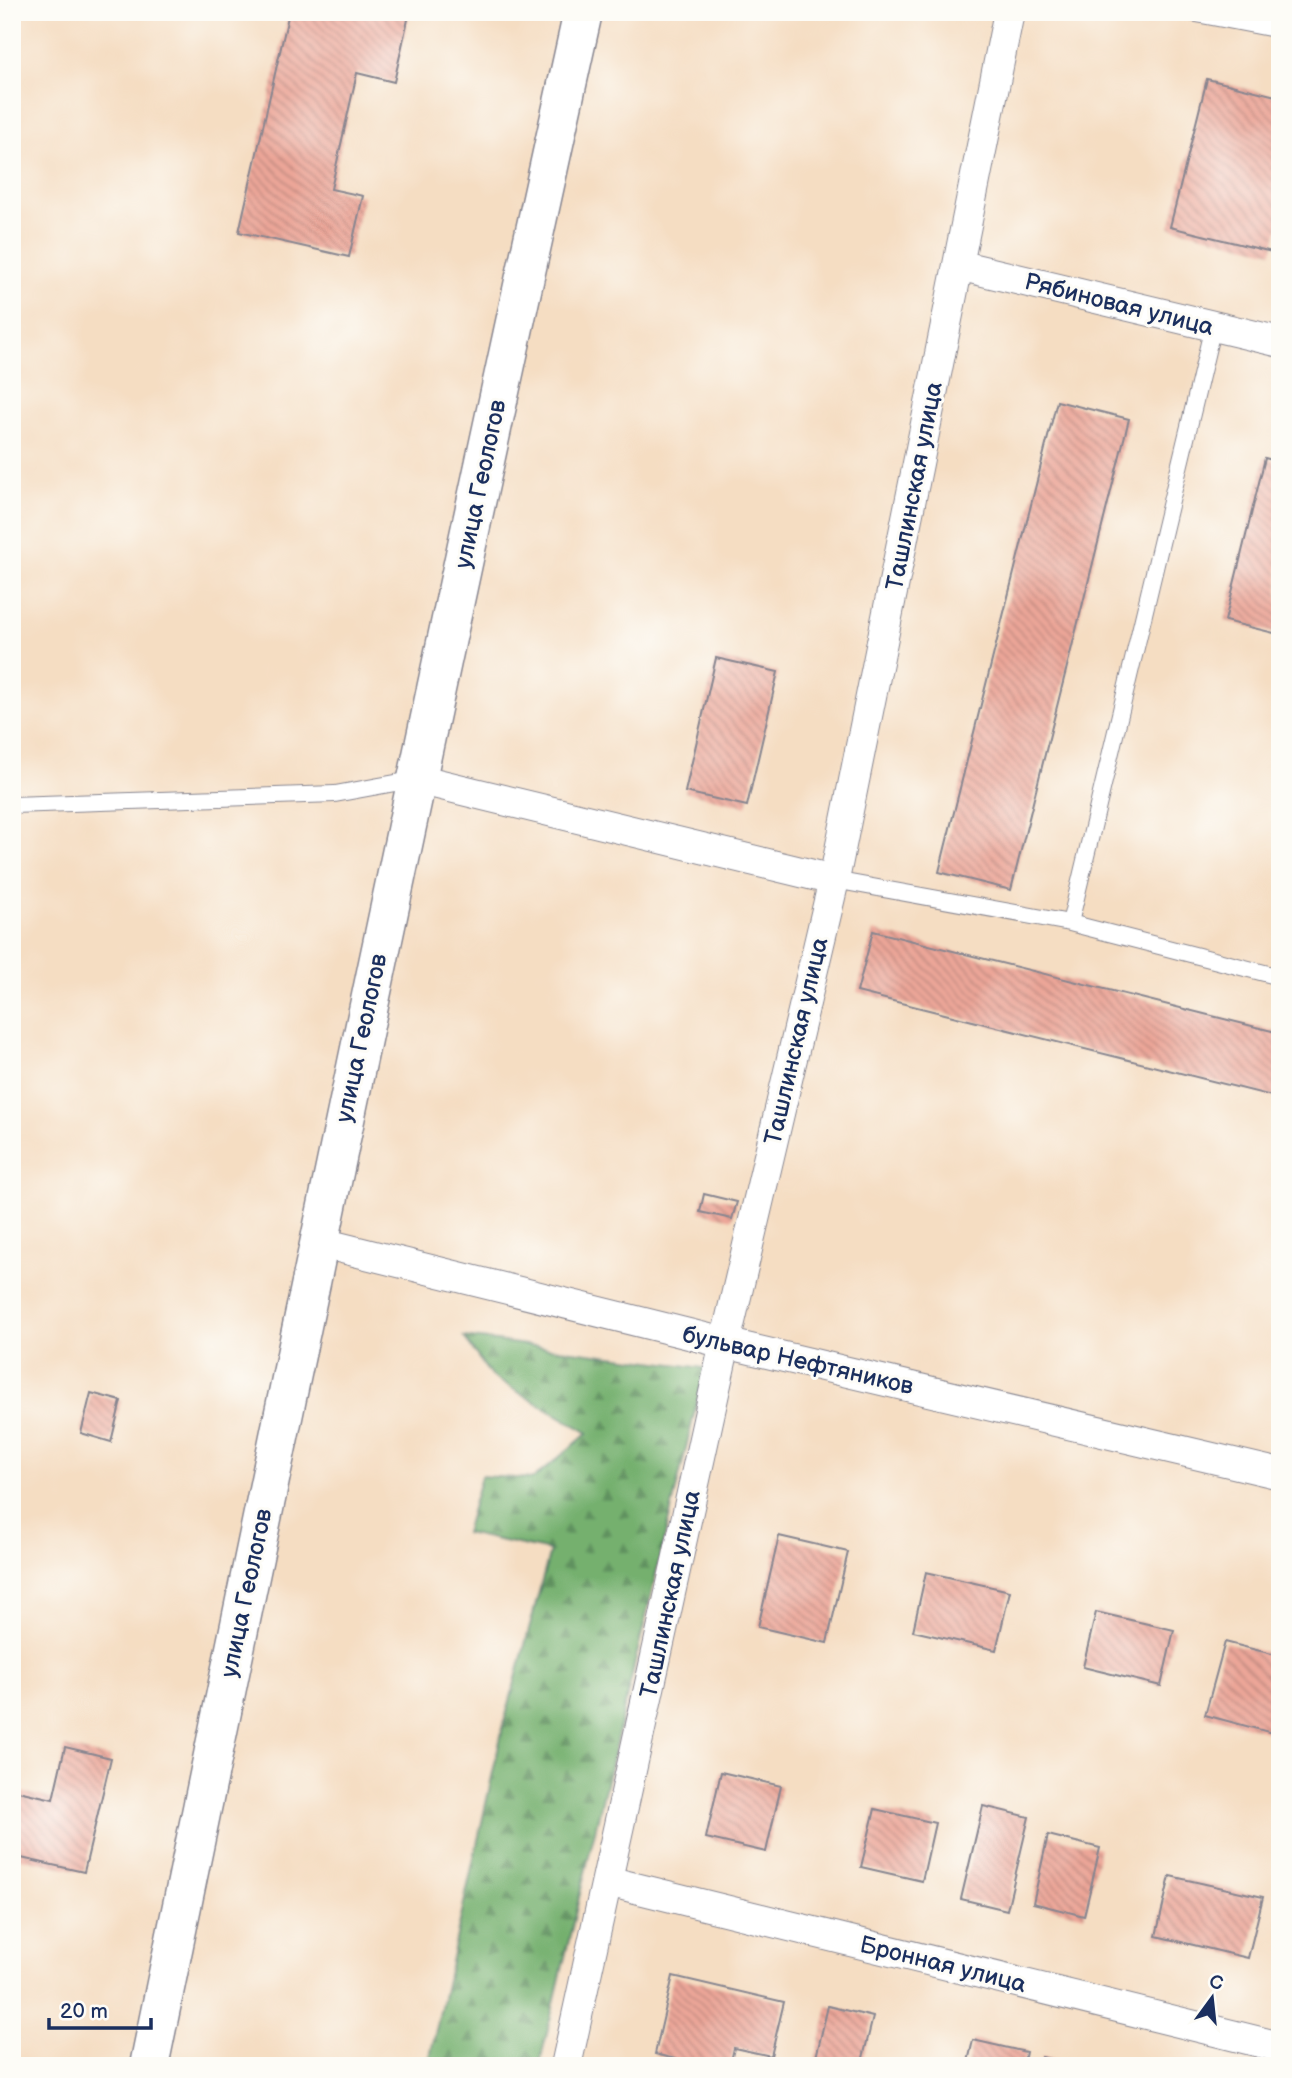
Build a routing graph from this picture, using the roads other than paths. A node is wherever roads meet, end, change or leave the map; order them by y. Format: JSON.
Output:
{"nodes":[{"id":1,"x":583,"y":12,"type":"edge"},
{"id":2,"x":1009,"y":12,"type":"edge"},
{"id":3,"x":1186,"y":12,"type":"edge"},
{"id":4,"x":1280,"y":30,"type":"edge"},
{"id":5,"x":958,"y":265,"type":"junction"},
{"id":6,"x":1213,"y":326,"type":"junction"},
{"id":7,"x":1280,"y":342,"type":"edge"},
{"id":8,"x":416,"y":779,"type":"junction"},
{"id":9,"x":12,"y":805,"type":"edge"},
{"id":10,"x":834,"y":880,"type":"junction"},
{"id":11,"x":1070,"y":923,"type":"junction"},
{"id":12,"x":1280,"y":977,"type":"edge"},
{"id":13,"x":318,"y":1242,"type":"junction"},
{"id":14,"x":725,"y":1343,"type":"junction"},
{"id":15,"x":1280,"y":1474,"type":"edge"},
{"id":16,"x":607,"y":1881,"type":"junction"},
{"id":17,"x":1280,"y":2047,"type":"edge"},
{"id":18,"x":149,"y":2066,"type":"edge"},
{"id":19,"x":566,"y":2066,"type":"edge"}],
"edges":[{"from":1,"to":8,"type":"main road","name":"улица Геологов"},
{"from":2,"to":5,"type":"street","name":"Ташлинская улица"},
{"from":3,"to":4,"type":"lane"},
{"from":5,"to":6,"type":"street","name":"Рябиновая улица"},
{"from":5,"to":10,"type":"street","name":"Ташлинская улица"},
{"from":6,"to":7,"type":"street","name":"Рябиновая улица"},
{"from":6,"to":11,"type":"lane"},
{"from":8,"to":9,"type":"lane"},
{"from":8,"to":10,"type":"street"},
{"from":8,"to":13,"type":"main road","name":"улица Геологов"},
{"from":10,"to":11,"type":"lane"},
{"from":10,"to":14,"type":"street","name":"Ташлинская улица"},
{"from":11,"to":12,"type":"lane"},
{"from":13,"to":14,"type":"street","name":"бульвар Нефтяников"},
{"from":13,"to":18,"type":"main road","name":"улица Геологов"},
{"from":14,"to":15,"type":"street","name":"бульвар Нефтяников"},
{"from":14,"to":16,"type":"street","name":"Ташлинская улица"},
{"from":16,"to":17,"type":"street","name":"Бронная улица"},
{"from":16,"to":19,"type":"street","name":"Ташлинская улица"}]}
